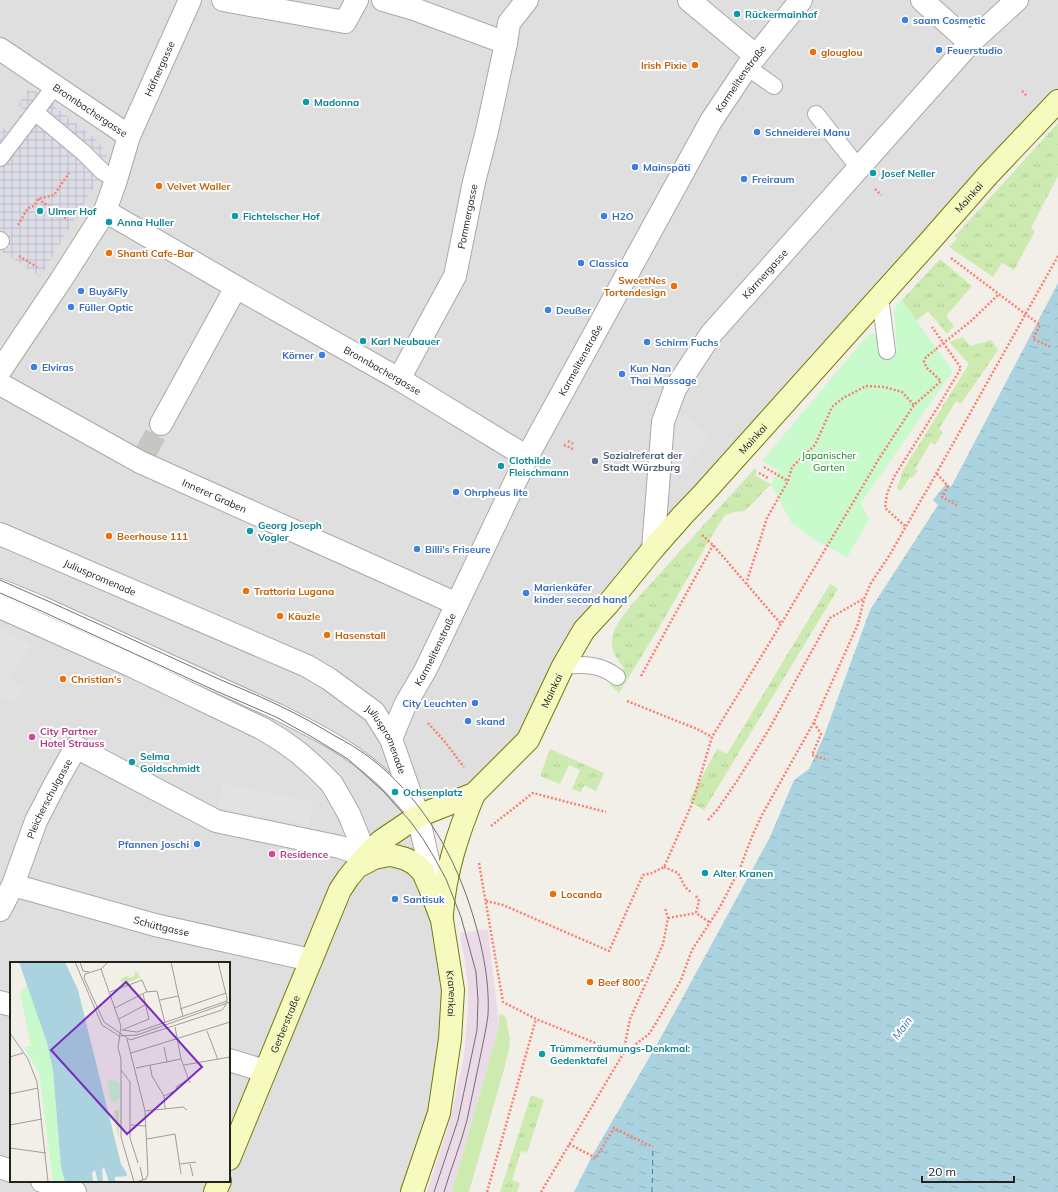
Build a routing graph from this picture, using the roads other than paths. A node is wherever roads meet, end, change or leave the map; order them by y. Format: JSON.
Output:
{"nodes":[{"id":1,"x":190,"y":0,"type":"edge"},
{"id":2,"x":223,"y":0,"type":"edge"},
{"id":3,"x":357,"y":0,"type":"edge"},
{"id":4,"x":383,"y":0,"type":"edge"},
{"id":5,"x":527,"y":0,"type":"edge"},
{"id":6,"x":689,"y":0,"type":"edge"},
{"id":7,"x":801,"y":0,"type":"edge"},
{"id":8,"x":922,"y":0,"type":"edge"},
{"id":9,"x":1017,"y":0,"type":"edge"},
{"id":10,"x":506,"y":43,"type":"junction"},
{"id":11,"x":970,"y":43,"type":"junction"},
{"id":12,"x":0,"y":49,"type":"edge"},
{"id":13,"x":751,"y":61,"type":"junction"},
{"id":14,"x":55,"y":86,"type":"junction"},
{"id":15,"x":774,"y":86,"type":"dead end"},
{"id":16,"x":1058,"y":101,"type":"edge"},
{"id":17,"x":816,"y":114,"type":"dead end"},
{"id":18,"x":41,"y":117,"type":"dead end"},
{"id":19,"x":129,"y":136,"type":"junction"},
{"id":20,"x":2,"y":155,"type":"edge"},
{"id":21,"x":859,"y":168,"type":"junction"},
{"id":22,"x":116,"y":180,"type":"junction"},
{"id":23,"x":105,"y":211,"type":"junction"},
{"id":24,"x":236,"y":287,"type":"junction"},
{"id":25,"x":880,"y":297,"type":"junction"},
{"id":26,"x":887,"y":351,"type":"dead end"},
{"id":27,"x":0,"y":371,"type":"edge"},
{"id":28,"x":399,"y":379,"type":"junction"},
{"id":29,"x":0,"y":384,"type":"edge"},
{"id":30,"x":161,"y":424,"type":"tunnel mouth"},
{"id":31,"x":527,"y":457,"type":"junction"},
{"id":32,"x":0,"y":534,"type":"edge"},
{"id":33,"x":653,"y":549,"type":"junction"},
{"id":34,"x":0,"y":587,"type":"edge"},
{"id":35,"x":457,"y":604,"type":"junction"},
{"id":36,"x":0,"y":607,"type":"edge"},
{"id":37,"x":564,"y":666,"type":"junction"},
{"id":38,"x":618,"y":677,"type":"dead end"},
{"id":39,"x":391,"y":739,"type":"junction"},
{"id":40,"x":474,"y":794,"type":"junction"},
{"id":41,"x":418,"y":816,"type":"junction"},
{"id":42,"x":366,"y":856,"type":"junction"},
{"id":43,"x":12,"y":885,"type":"junction"},
{"id":44,"x":340,"y":890,"type":"junction"},
{"id":45,"x":0,"y":910,"type":"edge"},
{"id":46,"x":442,"y":920,"type":"junction"},
{"id":47,"x":311,"y":960,"type":"junction"},
{"id":48,"x":0,"y":1002,"type":"edge"},
{"id":49,"x":10,"y":1005,"type":"edge"},
{"id":50,"x":230,"y":1060,"type":"edge"},
{"id":51,"x":265,"y":1071,"type":"junction"},
{"id":52,"x":230,"y":1157,"type":"edge"},
{"id":53,"x":0,"y":1167,"type":"edge"},
{"id":54,"x":10,"y":1171,"type":"edge"},
{"id":55,"x":45,"y":1182,"type":"edge"},
{"id":56,"x":220,"y":1182,"type":"edge"},
{"id":57,"x":75,"y":1192,"type":"edge"},
{"id":58,"x":215,"y":1192,"type":"edge"},
{"id":59,"x":412,"y":1192,"type":"edge"}],
"edges":[{"from":1,"to":19,"type":"street","name":"Häfnergasse"},
{"from":2,"to":3,"type":"street"},
{"from":4,"to":10,"type":"street"},
{"from":5,"to":10,"type":"street","name":"Pommergasse"},
{"from":6,"to":13,"type":"street"},
{"from":7,"to":13,"type":"street","name":"Karmelitenstraße"},
{"from":8,"to":11,"type":"street"},
{"from":9,"to":11,"type":"street","name":"Kärrnergasse"},
{"from":10,"to":28,"type":"street","name":"Pommergasse"},
{"from":11,"to":21,"type":"street","name":"Kärrnergasse"},
{"from":12,"to":14,"type":"street","name":"Bronnbachergasse"},
{"from":13,"to":15,"type":"lane"},
{"from":13,"to":31,"type":"street","name":"Karmelitenstraße"},
{"from":14,"to":19,"type":"street","name":"Bronnbachergasse"},
{"from":14,"to":20,"type":"lane"},
{"from":16,"to":25,"type":"street","name":"Mainkai"},
{"from":17,"to":21,"type":"lane"},
{"from":18,"to":22,"type":"lane"},
{"from":19,"to":22,"type":"street","name":"Bronnbachergasse"},
{"from":21,"to":33,"type":"street","name":"Kärrnergasse"},
{"from":22,"to":23,"type":"street","name":"Bronnbachergasse"},
{"from":23,"to":24,"type":"street","name":"Bronnbachergasse"},
{"from":23,"to":27,"type":"street"},
{"from":24,"to":28,"type":"street","name":"Bronnbachergasse"},
{"from":24,"to":30,"type":"street"},
{"from":25,"to":26,"type":"lane"},
{"from":25,"to":33,"type":"street","name":"Mainkai"},
{"from":28,"to":31,"type":"street","name":"Bronnbachergasse"},
{"from":29,"to":35,"type":"street","name":"Innerer Graben"},
{"from":31,"to":35,"type":"street","name":"Karmelitenstraße"},
{"from":32,"to":39,"type":"street","name":"Juliuspromenade"},
{"from":33,"to":37,"type":"street","name":"Mainkai"},
{"from":34,"to":41,"type":"lane","name":"Juliuspromenade"},
{"from":35,"to":39,"type":"street","name":"Karmelitenstraße"},
{"from":36,"to":42,"type":"street"},
{"from":37,"to":38,"type":"lane"},
{"from":37,"to":40,"type":"street","name":"Mainkai"},
{"from":39,"to":41,"type":"street","name":"Juliuspromenade"},
{"from":40,"to":41,"type":"street","name":"Mainkai"},
{"from":40,"to":46,"type":"street","name":"Mainkai"},
{"from":41,"to":42,"type":"street","name":"Gerberstraße"},
{"from":41,"to":46,"type":"street","name":"Kranenkai"},
{"from":42,"to":43,"type":"street","name":"Pleicherschulgasse"},
{"from":42,"to":44,"type":"street","name":"Gerberstraße"},
{"from":43,"to":45,"type":"street","name":"Pleicherschulgasse"},
{"from":43,"to":47,"type":"street","name":"Schüttgasse"},
{"from":44,"to":46,"type":"street","name":"Gerberstraße"},
{"from":44,"to":47,"type":"street","name":"Gerberstraße"},
{"from":46,"to":59,"type":"street","name":"Kranenkai"},
{"from":47,"to":51,"type":"street","name":"Gerberstraße"},
{"from":48,"to":49,"type":"street"},
{"from":50,"to":51,"type":"street"},
{"from":51,"to":52,"type":"street","name":"Gerberstraße"},
{"from":53,"to":54,"type":"street"},
{"from":55,"to":57,"type":"street"},
{"from":56,"to":58,"type":"street"}]}
